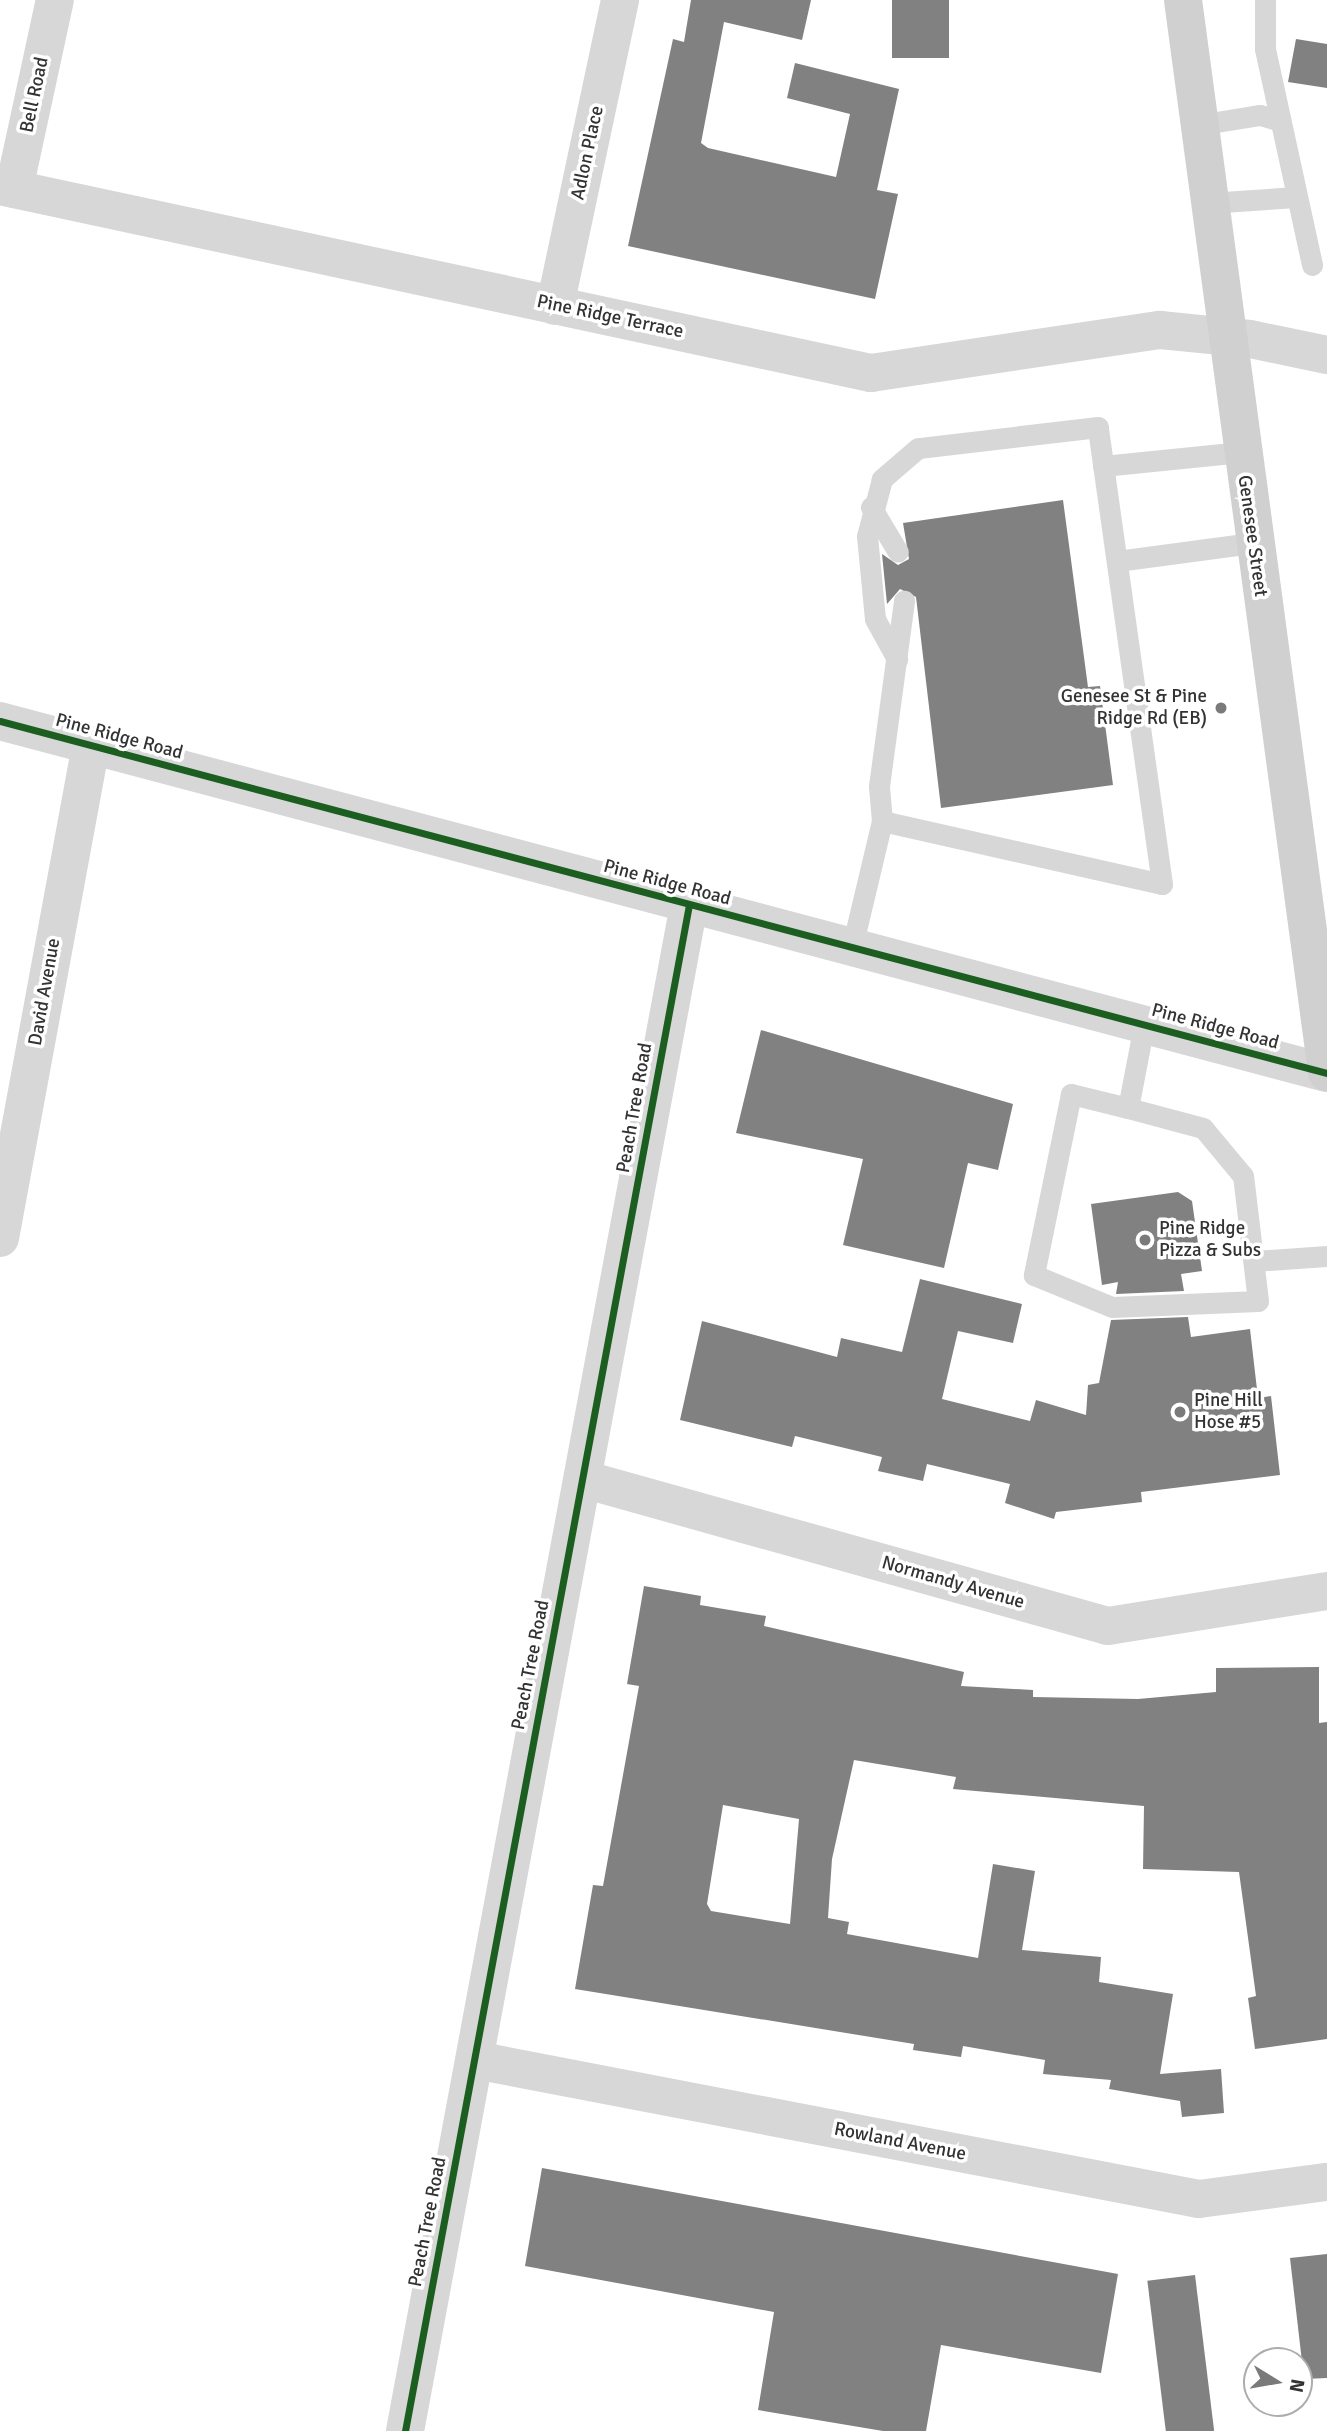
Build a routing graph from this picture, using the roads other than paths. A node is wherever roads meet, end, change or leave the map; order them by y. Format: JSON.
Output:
{"nodes":[{"id":1,"x":55,"y":0,"type":"edge"},
{"id":2,"x":620,"y":0,"type":"edge"},
{"id":3,"x":1183,"y":0,"type":"edge"},
{"id":4,"x":1265,"y":0,"type":"edge"},
{"id":5,"x":1278,"y":120,"type":"junction"},
{"id":6,"x":1198,"y":125,"type":"junction"},
{"id":7,"x":7,"y":188,"type":"edge"},
{"id":8,"x":1296,"y":197,"type":"junction"},
{"id":9,"x":1208,"y":203,"type":"junction"},
{"id":10,"x":1312,"y":265,"type":"dead end"},
{"id":11,"x":555,"y":306,"type":"junction"},
{"id":12,"x":1224,"y":336,"type":"junction"},
{"id":13,"x":1327,"y":355,"type":"edge"},
{"id":14,"x":1241,"y":452,"type":"junction"},
{"id":15,"x":1103,"y":466,"type":"junction"},
{"id":16,"x":871,"y":507,"type":"junction"},
{"id":17,"x":1252,"y":543,"type":"junction"},
{"id":18,"x":898,"y":552,"type":"dead end"},
{"id":19,"x":1117,"y":561,"type":"junction"},
{"id":20,"x":904,"y":601,"type":"dead end"},
{"id":21,"x":897,"y":659,"type":"junction"},
{"id":22,"x":0,"y":721,"type":"edge"},
{"id":23,"x":91,"y":745,"type":"junction"},
{"id":24,"x":882,"y":821,"type":"junction"},
{"id":25,"x":689,"y":905,"type":"junction"},
{"id":26,"x":852,"y":947,"type":"junction"},
{"id":27,"x":1144,"y":1025,"type":"junction"},
{"id":28,"x":1327,"y":1072,"type":"edge"},
{"id":29,"x":1128,"y":1108,"type":"junction"},
{"id":30,"x":0,"y":1238,"type":"edge"},
{"id":31,"x":1327,"y":1256,"type":"edge"},
{"id":32,"x":1254,"y":1261,"type":"junction"},
{"id":33,"x":583,"y":1479,"type":"junction"},
{"id":34,"x":1327,"y":1591,"type":"edge"},
{"id":35,"x":475,"y":2060,"type":"junction"},
{"id":36,"x":1327,"y":2182,"type":"edge"},
{"id":37,"x":405,"y":2431,"type":"edge"}],
"edges":[{"from":1,"to":7,"type":"street","name":"Bell Road"},
{"from":2,"to":11,"type":"street","name":"Adlon Place"},
{"from":3,"to":6,"type":"main road","name":"Genesee Street"},
{"from":4,"to":5,"type":"lane"},
{"from":5,"to":6,"type":"lane"},
{"from":5,"to":8,"type":"lane"},
{"from":6,"to":9,"type":"main road","name":"Genesee Street"},
{"from":7,"to":11,"type":"street","name":"Pine Ridge Terrace"},
{"from":8,"to":9,"type":"lane"},
{"from":8,"to":10,"type":"lane"},
{"from":9,"to":12,"type":"main road","name":"Genesee Street"},
{"from":11,"to":12,"type":"street","name":"Pine Ridge Terrace"},
{"from":12,"to":13,"type":"street","name":"Pine Ridge Terrace"},
{"from":12,"to":14,"type":"main road","name":"Genesee Street"},
{"from":14,"to":15,"type":"lane"},
{"from":14,"to":17,"type":"main road","name":"Genesee Street"},
{"from":15,"to":16,"type":"lane"},
{"from":15,"to":19,"type":"lane"},
{"from":16,"to":18,"type":"lane"},
{"from":16,"to":21,"type":"lane"},
{"from":17,"to":19,"type":"lane"},
{"from":17,"to":28,"type":"main road","name":"Genesee Street"},
{"from":19,"to":24,"type":"lane"},
{"from":20,"to":21,"type":"lane"},
{"from":21,"to":24,"type":"lane"},
{"from":22,"to":23,"type":"street","name":"Pine Ridge Road"},
{"from":23,"to":25,"type":"street","name":"Pine Ridge Road"},
{"from":23,"to":30,"type":"street","name":"David Avenue"},
{"from":24,"to":26,"type":"lane"},
{"from":25,"to":26,"type":"street","name":"Pine Ridge Road"},
{"from":25,"to":33,"type":"street","name":"Peach Tree Road"},
{"from":26,"to":27,"type":"street","name":"Pine Ridge Road"},
{"from":27,"to":28,"type":"street","name":"Pine Ridge Road"},
{"from":27,"to":29,"type":"lane"},
{"from":29,"to":32,"type":"lane"},
{"from":29,"to":32,"type":"lane"},
{"from":31,"to":32,"type":"lane"},
{"from":33,"to":34,"type":"street","name":"Normandy Avenue"},
{"from":33,"to":35,"type":"street","name":"Peach Tree Road"},
{"from":35,"to":36,"type":"street","name":"Rowland Avenue"},
{"from":35,"to":37,"type":"street","name":"Peach Tree Road"}]}
